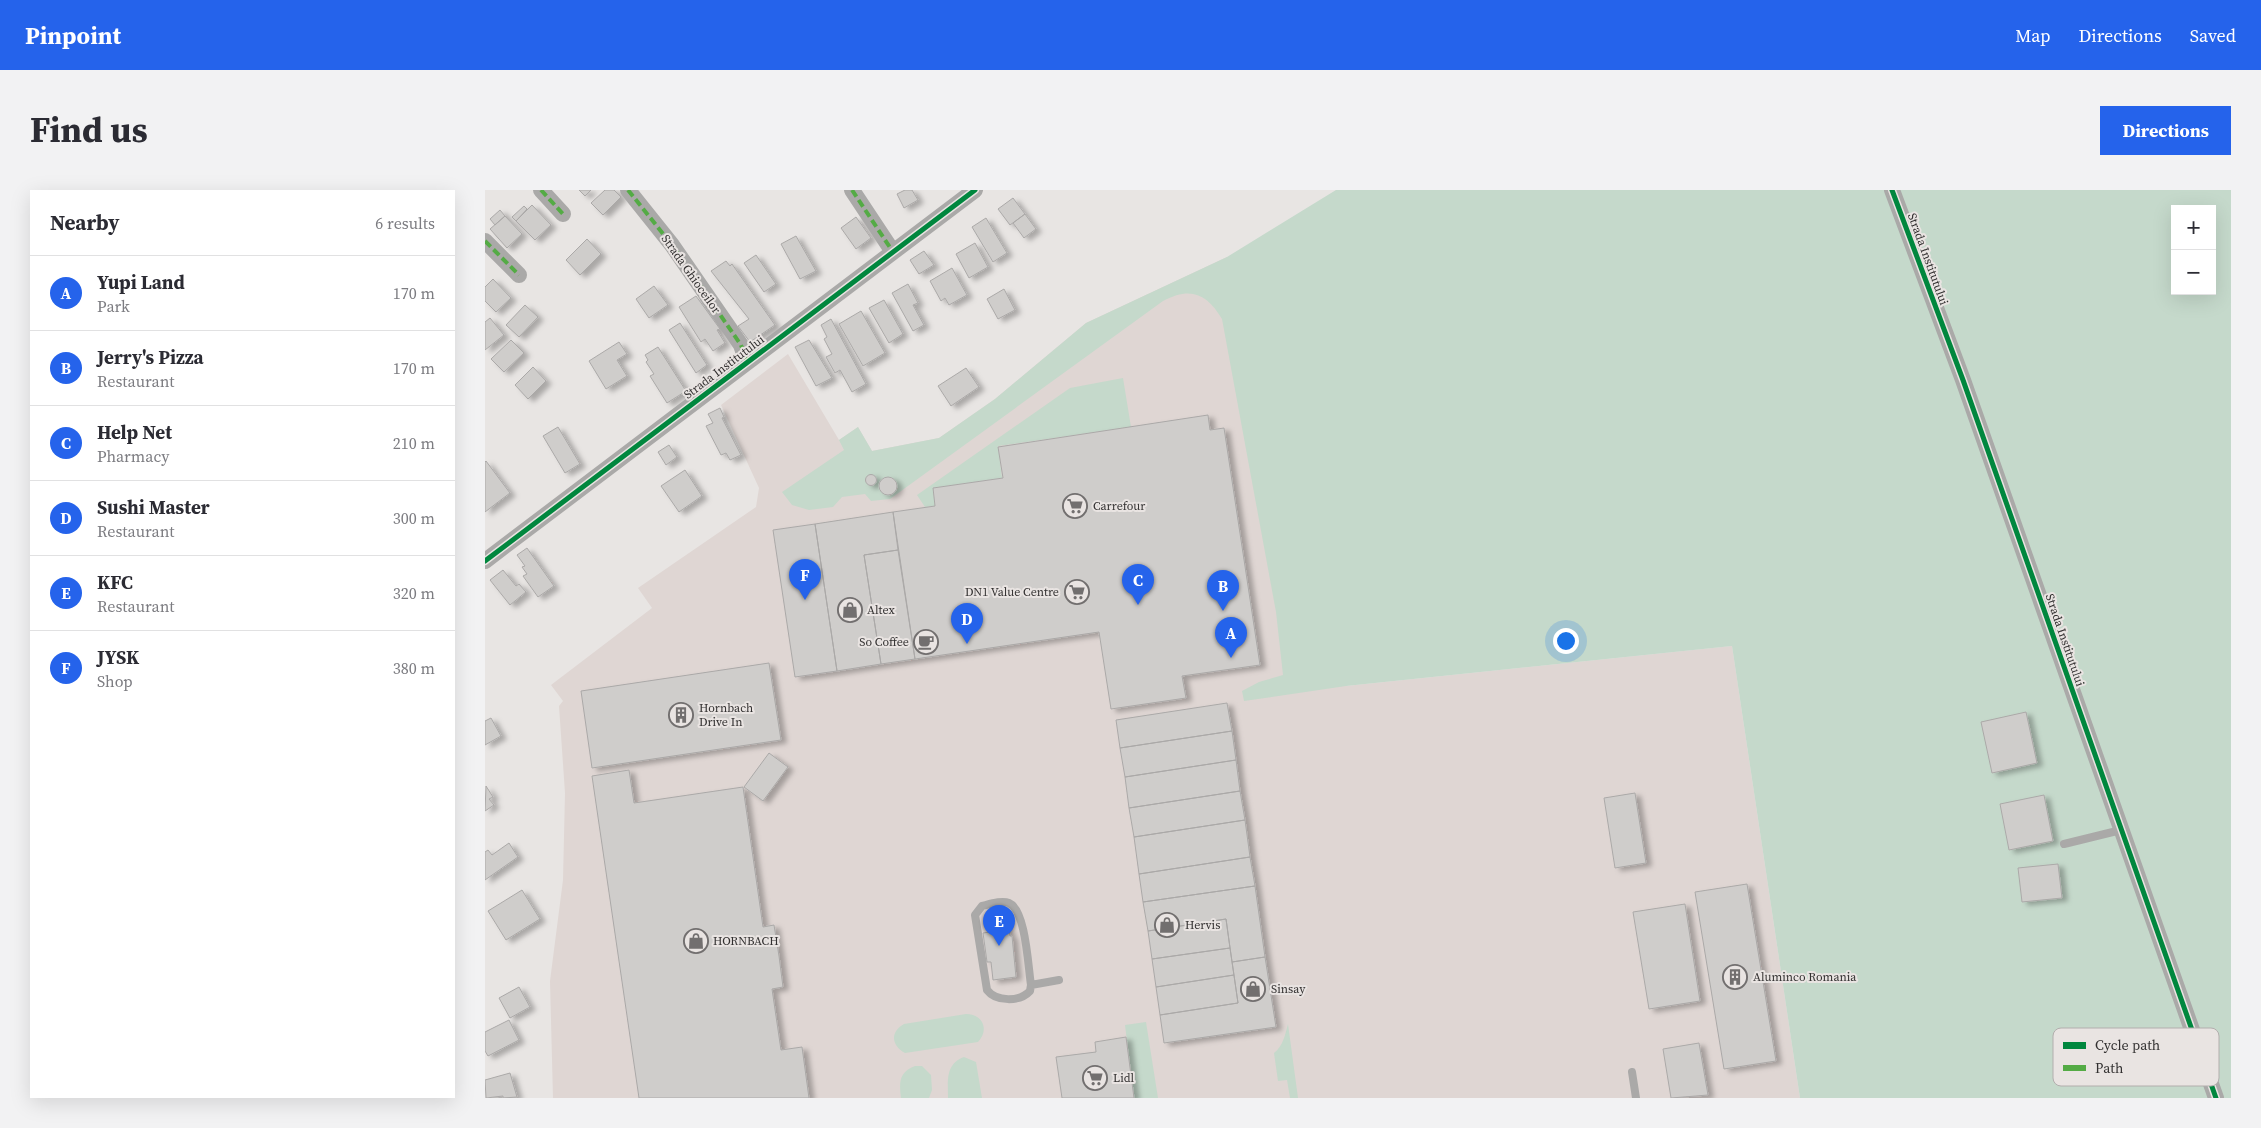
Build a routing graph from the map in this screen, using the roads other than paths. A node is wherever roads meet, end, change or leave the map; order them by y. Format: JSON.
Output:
{"nodes":[{"id":1,"x":541,"y":190,"type":"edge"},
{"id":2,"x":628,"y":190,"type":"edge"},
{"id":3,"x":852,"y":190,"type":"edge"},
{"id":4,"x":975,"y":190,"type":"edge"},
{"id":5,"x":1892,"y":190,"type":"edge"},
{"id":6,"x":563,"y":214,"type":"dead end"},
{"id":7,"x":485,"y":241,"type":"edge"},
{"id":8,"x":893,"y":252,"type":"junction"},
{"id":9,"x":519,"y":275,"type":"dead end"},
{"id":10,"x":747,"y":362,"type":"junction"},
{"id":11,"x":485,"y":561,"type":"edge"},
{"id":12,"x":2121,"y":830,"type":"junction"},
{"id":13,"x":2063,"y":844,"type":"dead end"},
{"id":14,"x":1059,"y":980,"type":"dead end"},
{"id":15,"x":1031,"y":985,"type":"junction"},
{"id":16,"x":2191,"y":1028,"type":"edge"},
{"id":17,"x":1631,"y":1072,"type":"dead end"},
{"id":18,"x":2212,"y":1086,"type":"edge"},
{"id":19,"x":1636,"y":1098,"type":"edge"},
{"id":20,"x":2216,"y":1098,"type":"edge"}],
"edges":[{"from":1,"to":6,"type":"street"},
{"from":2,"to":10,"type":"street","name":"Strada Ghioceilor"},
{"from":3,"to":8,"type":"street"},
{"from":4,"to":8,"type":"street","name":"Strada Institutului"},
{"from":5,"to":12,"type":"street","name":"Strada Institutului"},
{"from":7,"to":9,"type":"street"},
{"from":8,"to":10,"type":"street","name":"Strada Institutului"},
{"from":10,"to":11,"type":"street","name":"Strada Institutului"},
{"from":12,"to":13,"type":"lane"},
{"from":12,"to":16,"type":"street","name":"Strada Institutului"},
{"from":14,"to":15,"type":"lane"},
{"from":15,"to":15,"type":"lane"},
{"from":17,"to":19,"type":"lane"},
{"from":18,"to":20,"type":"street","name":"Strada Institutului"}]}
